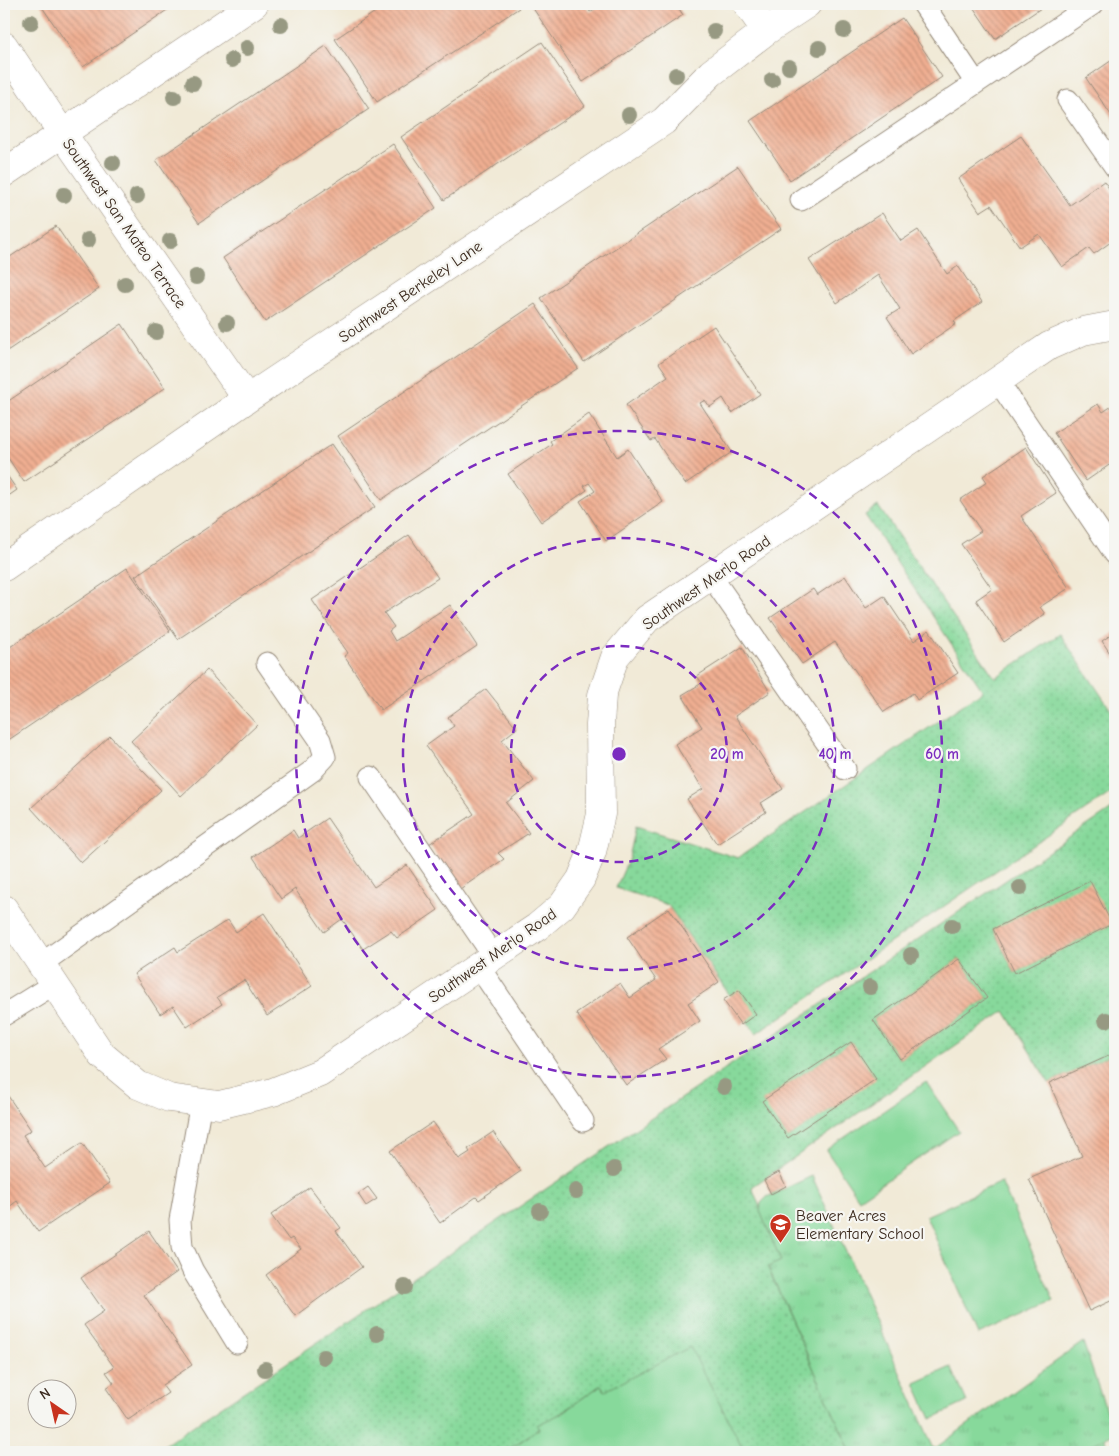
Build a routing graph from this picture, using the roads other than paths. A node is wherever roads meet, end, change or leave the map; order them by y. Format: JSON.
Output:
{"nodes":[{"id":1,"x":254,"y":4,"type":"edge"},
{"id":2,"x":747,"y":4,"type":"edge"},
{"id":3,"x":807,"y":4,"type":"edge"},
{"id":4,"x":923,"y":4,"type":"edge"},
{"id":5,"x":1093,"y":4,"type":"edge"},
{"id":6,"x":766,"y":31,"type":"junction"},
{"id":7,"x":4,"y":46,"type":"edge"},
{"id":8,"x":976,"y":84,"type":"junction"},
{"id":9,"x":1068,"y":100,"type":"dead end"},
{"id":10,"x":62,"y":133,"type":"junction"},
{"id":11,"x":1115,"y":167,"type":"edge"},
{"id":12,"x":4,"y":173,"type":"edge"},
{"id":13,"x":801,"y":200,"type":"dead end"},
{"id":14,"x":1115,"y":324,"type":"edge"},
{"id":15,"x":998,"y":381,"type":"junction"},
{"id":16,"x":248,"y":400,"type":"junction"},
{"id":17,"x":1115,"y":554,"type":"edge"},
{"id":18,"x":4,"y":567,"type":"edge"},
{"id":19,"x":711,"y":576,"type":"junction"},
{"id":20,"x":267,"y":663,"type":"dead end"},
{"id":21,"x":845,"y":769,"type":"dead end"},
{"id":22,"x":371,"y":777,"type":"dead end"},
{"id":23,"x":4,"y":910,"type":"edge"},
{"id":24,"x":486,"y":962,"type":"junction"},
{"id":25,"x":47,"y":974,"type":"junction"},
{"id":26,"x":4,"y":1014,"type":"edge"},
{"id":27,"x":201,"y":1102,"type":"junction"},
{"id":28,"x":582,"y":1122,"type":"dead end"},
{"id":29,"x":237,"y":1343,"type":"dead end"}],
"edges":[{"from":1,"to":10,"type":"street"},
{"from":2,"to":6,"type":"street"},
{"from":3,"to":6,"type":"street","name":"Southwest Berkeley Lane"},
{"from":4,"to":8,"type":"lane"},
{"from":5,"to":8,"type":"lane"},
{"from":6,"to":16,"type":"street","name":"Southwest Berkeley Lane"},
{"from":7,"to":10,"type":"street","name":"Southwest San Mateo Terrace"},
{"from":8,"to":13,"type":"lane"},
{"from":9,"to":11,"type":"lane"},
{"from":10,"to":12,"type":"street"},
{"from":10,"to":16,"type":"street","name":"Southwest San Mateo Terrace"},
{"from":14,"to":15,"type":"street","name":"Southwest Merlo Road"},
{"from":15,"to":17,"type":"lane"},
{"from":15,"to":19,"type":"street","name":"Southwest Merlo Road"},
{"from":16,"to":18,"type":"street","name":"Southwest Berkeley Lane"},
{"from":19,"to":21,"type":"lane"},
{"from":19,"to":24,"type":"street","name":"Southwest Merlo Road"},
{"from":20,"to":25,"type":"lane"},
{"from":22,"to":24,"type":"lane"},
{"from":23,"to":25,"type":"street","name":"Southwest Merlo Road"},
{"from":24,"to":27,"type":"street","name":"Southwest Merlo Road"},
{"from":24,"to":28,"type":"lane"},
{"from":25,"to":26,"type":"lane"},
{"from":25,"to":27,"type":"street","name":"Southwest Merlo Road"},
{"from":27,"to":29,"type":"lane"}]}
